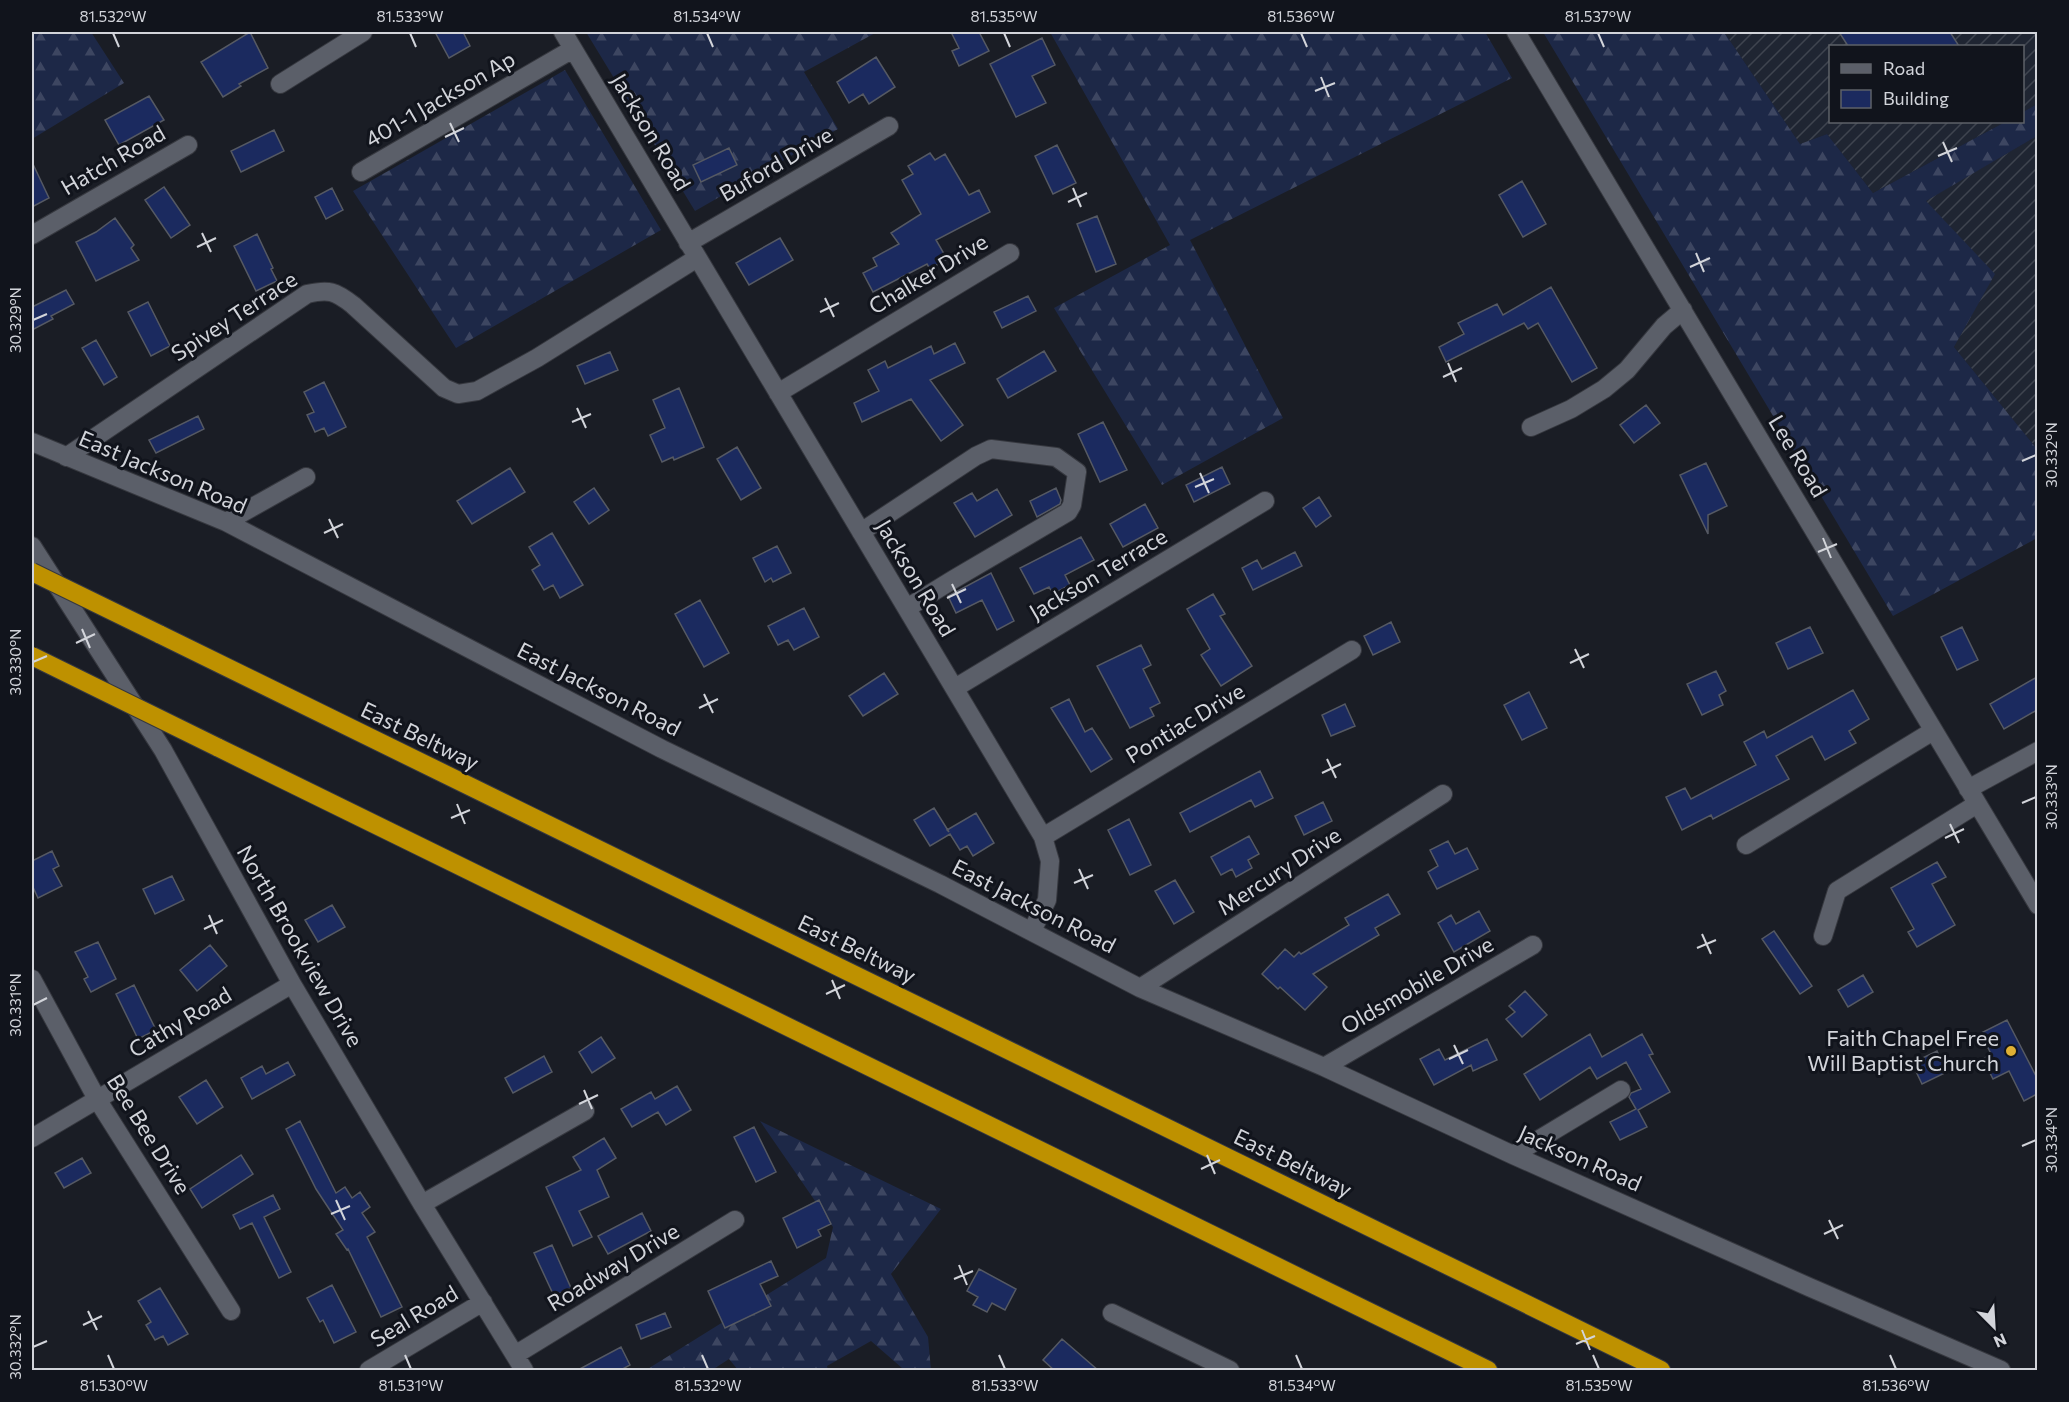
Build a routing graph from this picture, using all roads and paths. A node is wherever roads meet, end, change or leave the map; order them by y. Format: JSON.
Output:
{"nodes":[{"id":1,"x":363,"y":32,"type":"edge"},
{"id":2,"x":562,"y":32,"type":"edge"},
{"id":3,"x":1516,"y":32,"type":"edge"},
{"id":4,"x":573,"y":49,"type":"junction"},
{"id":5,"x":280,"y":84,"type":"dead end"},
{"id":6,"x":889,"y":126,"type":"dead end"},
{"id":7,"x":188,"y":145,"type":"dead end"},
{"id":8,"x":361,"y":172,"type":"dead end"},
{"id":9,"x":32,"y":235,"type":"edge"},
{"id":10,"x":692,"y":250,"type":"junction"},
{"id":11,"x":1010,"y":253,"type":"dead end"},
{"id":12,"x":1683,"y":310,"type":"junction"},
{"id":13,"x":777,"y":393,"type":"junction"},
{"id":14,"x":1531,"y":427,"type":"dead end"},
{"id":15,"x":32,"y":442,"type":"edge"},
{"id":16,"x":66,"y":457,"type":"junction"},
{"id":17,"x":306,"y":477,"type":"dead end"},
{"id":18,"x":1265,"y":501,"type":"dead end"},
{"id":19,"x":226,"y":522,"type":"junction"},
{"id":20,"x":861,"y":532,"type":"junction"},
{"id":21,"x":32,"y":546,"type":"edge"},
{"id":22,"x":32,"y":572,"type":"edge"},
{"id":23,"x":907,"y":609,"type":"junction"},
{"id":24,"x":1352,"y":650,"type":"dead end"},
{"id":25,"x":32,"y":656,"type":"edge"},
{"id":26,"x":955,"y":688,"type":"junction"},
{"id":27,"x":1933,"y":731,"type":"junction"},
{"id":28,"x":2037,"y":752,"type":"edge"},
{"id":29,"x":1443,"y":794,"type":"dead end"},
{"id":30,"x":1973,"y":797,"type":"junction"},
{"id":31,"x":1043,"y":837,"type":"junction"},
{"id":32,"x":1746,"y":845,"type":"dead end"},
{"id":33,"x":2037,"y":905,"type":"edge"},
{"id":34,"x":1032,"y":931,"type":"junction"},
{"id":35,"x":1823,"y":936,"type":"dead end"},
{"id":36,"x":1533,"y":945,"type":"dead end"},
{"id":37,"x":32,"y":979,"type":"edge"},
{"id":38,"x":292,"y":984,"type":"junction"},
{"id":39,"x":1140,"y":988,"type":"junction"},
{"id":40,"x":1324,"y":1067,"type":"junction"},
{"id":41,"x":1622,"y":1090,"type":"dead end"},
{"id":42,"x":97,"y":1099,"type":"junction"},
{"id":43,"x":585,"y":1111,"type":"dead end"},
{"id":44,"x":32,"y":1138,"type":"edge"},
{"id":45,"x":1513,"y":1155,"type":"junction"},
{"id":46,"x":422,"y":1204,"type":"junction"},
{"id":47,"x":735,"y":1220,"type":"dead end"},
{"id":48,"x":483,"y":1302,"type":"junction"},
{"id":49,"x":231,"y":1311,"type":"dead end"},
{"id":50,"x":1112,"y":1313,"type":"dead end"},
{"id":51,"x":520,"y":1363,"type":"edge"},
{"id":52,"x":369,"y":1371,"type":"edge"},
{"id":53,"x":1230,"y":1371,"type":"edge"},
{"id":54,"x":1488,"y":1371,"type":"edge"},
{"id":55,"x":1661,"y":1371,"type":"edge"},
{"id":56,"x":2001,"y":1371,"type":"edge"}],
"edges":[{"from":1,"to":5,"type":"street"},
{"from":2,"to":4,"type":"street","name":"Jackson Road"},
{"from":3,"to":12,"type":"street","name":"Lee Road"},
{"from":4,"to":8,"type":"street","name":"401-1 Jackson Ap"},
{"from":4,"to":10,"type":"street","name":"Jackson Road"},
{"from":6,"to":10,"type":"street","name":"Buford Drive"},
{"from":7,"to":9,"type":"street","name":"Hatch Road"},
{"from":10,"to":13,"type":"street","name":"Jackson Road"},
{"from":10,"to":16,"type":"street","name":"Spivey Terrace"},
{"from":11,"to":13,"type":"street","name":"Chalker Drive"},
{"from":12,"to":14,"type":"street"},
{"from":12,"to":27,"type":"street","name":"Lee Road"},
{"from":13,"to":20,"type":"street","name":"Jackson Road"},
{"from":15,"to":16,"type":"street","name":"East Jackson Road"},
{"from":16,"to":19,"type":"street","name":"East Jackson Road"},
{"from":17,"to":19,"type":"street"},
{"from":18,"to":26,"type":"street","name":"Jackson Terrace"},
{"from":19,"to":34,"type":"street","name":"East Jackson Road"},
{"from":20,"to":23,"type":"street","name":"Jackson Road"},
{"from":20,"to":23,"type":"street"},
{"from":21,"to":38,"type":"street","name":"North Brookview Drive"},
{"from":22,"to":55,"type":"highway","name":"East Beltway","bridge":true},
{"from":23,"to":26,"type":"street","name":"Jackson Road"},
{"from":24,"to":31,"type":"street","name":"Pontiac Drive"},
{"from":25,"to":54,"type":"highway","bridge":true},
{"from":26,"to":31,"type":"street","name":"Jackson Road"},
{"from":27,"to":30,"type":"street","name":"Lee Road"},
{"from":27,"to":32,"type":"street"},
{"from":28,"to":30,"type":"street"},
{"from":29,"to":39,"type":"street","name":"Mercury Drive"},
{"from":30,"to":33,"type":"street","name":"Lee Road"},
{"from":30,"to":35,"type":"street"},
{"from":31,"to":34,"type":"street","name":"Jackson Road"},
{"from":34,"to":39,"type":"street","name":"East Jackson Road"},
{"from":36,"to":40,"type":"street","name":"Oldsmobile Drive"},
{"from":37,"to":42,"type":"street","name":"Bee Bee Drive"},
{"from":38,"to":42,"type":"street","name":"Cathy Road"},
{"from":38,"to":46,"type":"street","name":"North Brookview Drive"},
{"from":39,"to":40,"type":"street","name":"Jackson Road"},
{"from":40,"to":45,"type":"street","name":"Jackson Road"},
{"from":41,"to":45,"type":"street"},
{"from":42,"to":44,"type":"street","name":"Cathy Road"},
{"from":42,"to":49,"type":"street","name":"Bee Bee Drive"},
{"from":43,"to":46,"type":"street"},
{"from":45,"to":56,"type":"street","name":"Jackson Road"},
{"from":46,"to":48,"type":"street","name":"North Brookview Drive"},
{"from":47,"to":51,"type":"street","name":"Roadway Drive"},
{"from":48,"to":51,"type":"street","name":"North Brookview Drive"},
{"from":48,"to":52,"type":"street","name":"Seal Road"},
{"from":50,"to":53,"type":"street"}]}
